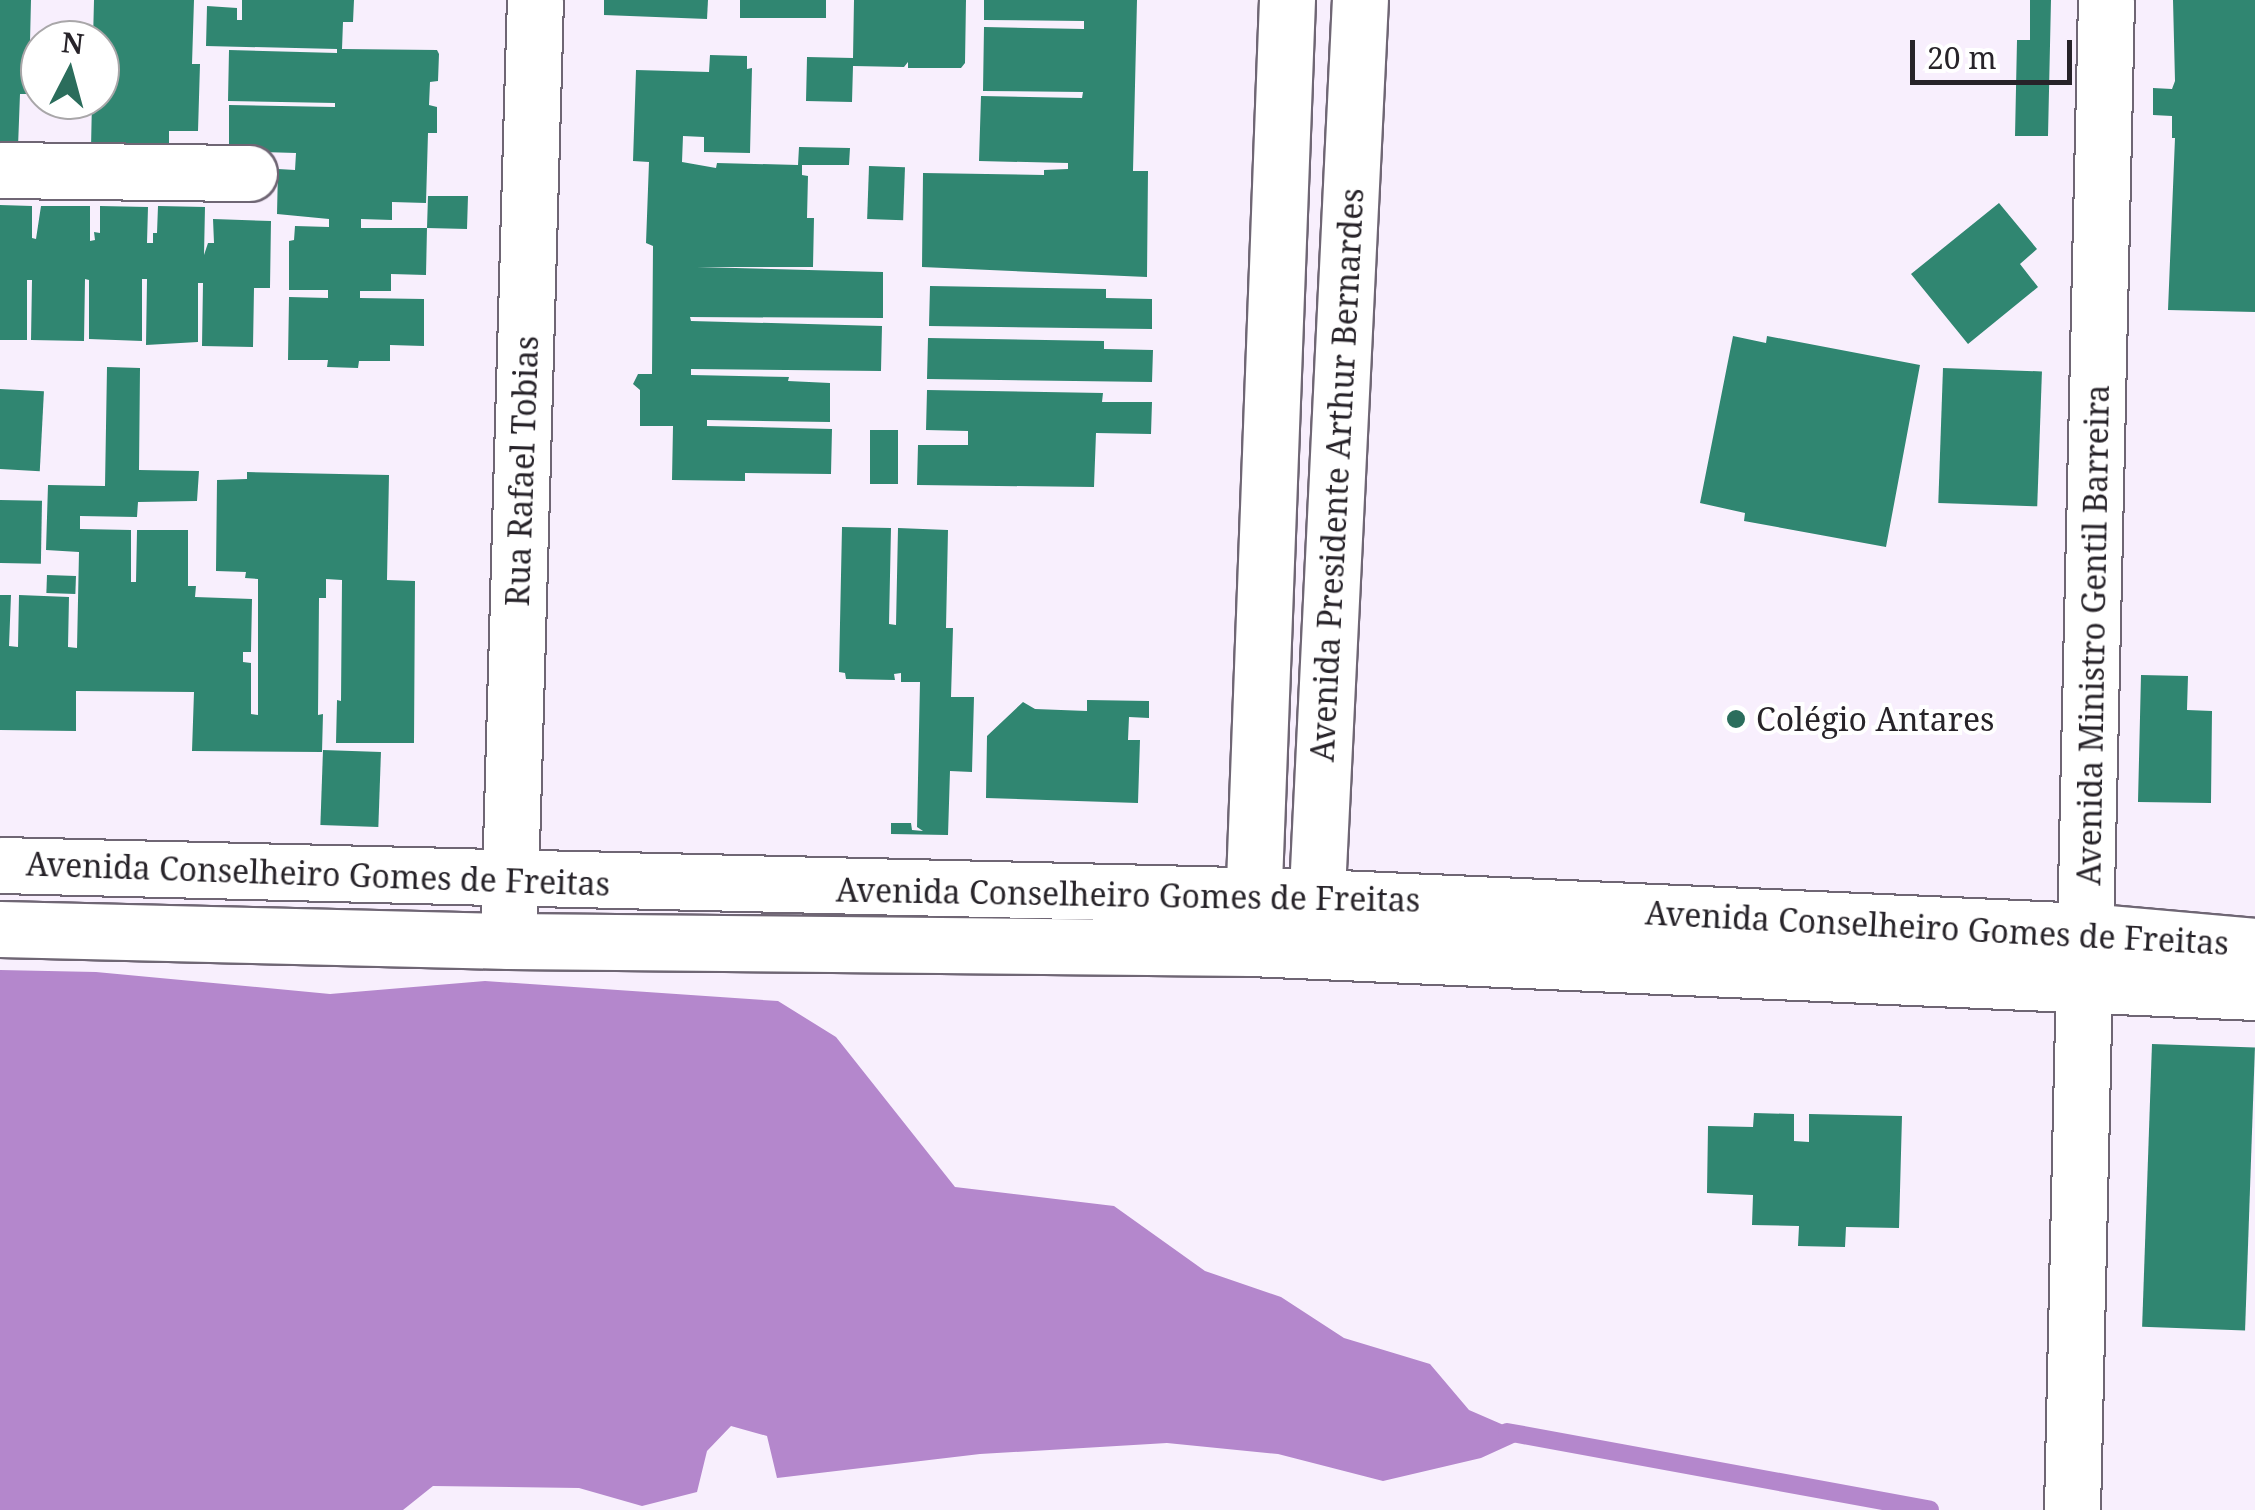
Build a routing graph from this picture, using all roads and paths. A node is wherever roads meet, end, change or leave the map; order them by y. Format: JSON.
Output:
{"nodes":[{"id":1,"x":535,"y":0,"type":"edge"},
{"id":2,"x":1288,"y":0,"type":"edge"},
{"id":3,"x":1360,"y":0,"type":"edge"},
{"id":4,"x":2106,"y":0,"type":"edge"},
{"id":5,"x":0,"y":170,"type":"edge"},
{"id":6,"x":249,"y":173,"type":"dead end"},
{"id":7,"x":0,"y":866,"type":"edge"},
{"id":8,"x":511,"y":880,"type":"junction"},
{"id":9,"x":1316,"y":896,"type":"junction"},
{"id":10,"x":1252,"y":923,"type":"junction"},
{"id":11,"x":0,"y":929,"type":"edge"},
{"id":12,"x":508,"y":941,"type":"junction"},
{"id":13,"x":2255,"y":946,"type":"edge"},
{"id":14,"x":1316,"y":950,"type":"junction"},
{"id":15,"x":2086,"y":957,"type":"junction"},
{"id":16,"x":2255,"y":992,"type":"edge"},
{"id":17,"x":2072,"y":1510,"type":"edge"}],
"edges":[{"from":1,"to":8,"type":"street","name":"Rua Rafael Tobias"},
{"from":2,"to":10,"type":"street","name":"Avenida Presidente Arthur Bernardes"},
{"from":3,"to":9,"type":"street","name":"Avenida Presidente Arthur Bernardes"},
{"from":4,"to":15,"type":"street","name":"Avenida Ministro Gentil Barreira"},
{"from":5,"to":6,"type":"street"},
{"from":7,"to":8,"type":"street","name":"Avenida Conselheiro Gomes de Freitas"},
{"from":8,"to":10,"type":"street","name":"Avenida Conselheiro Gomes de Freitas"},
{"from":8,"to":12,"type":"street","name":"Rua Rafael Tobias"},
{"from":9,"to":10,"type":"street","name":"Avenida Conselheiro Gomes de Freitas"},
{"from":9,"to":14,"type":"street","name":"Avenida Presidente Arthur Bernardes"},
{"from":9,"to":15,"type":"street","name":"Avenida Conselheiro Gomes de Freitas"},
{"from":10,"to":12,"type":"street","name":"Avenida Conselheiro Gomes de Freitas"},
{"from":10,"to":14,"type":"street","name":"Avenida Conselheiro Gomes de Freitas"},
{"from":11,"to":12,"type":"street","name":"Avenida Conselheiro Gomes de Freitas"},
{"from":13,"to":15,"type":"street","name":"Avenida Conselheiro Gomes de Freitas"},
{"from":14,"to":15,"type":"street","name":"Avenida Conselheiro Gomes de Freitas"},
{"from":15,"to":16,"type":"street","name":"Avenida Conselheiro Gomes de Freitas"},
{"from":15,"to":17,"type":"street","name":"Avenida Ministro Gentil Barreira"}]}
